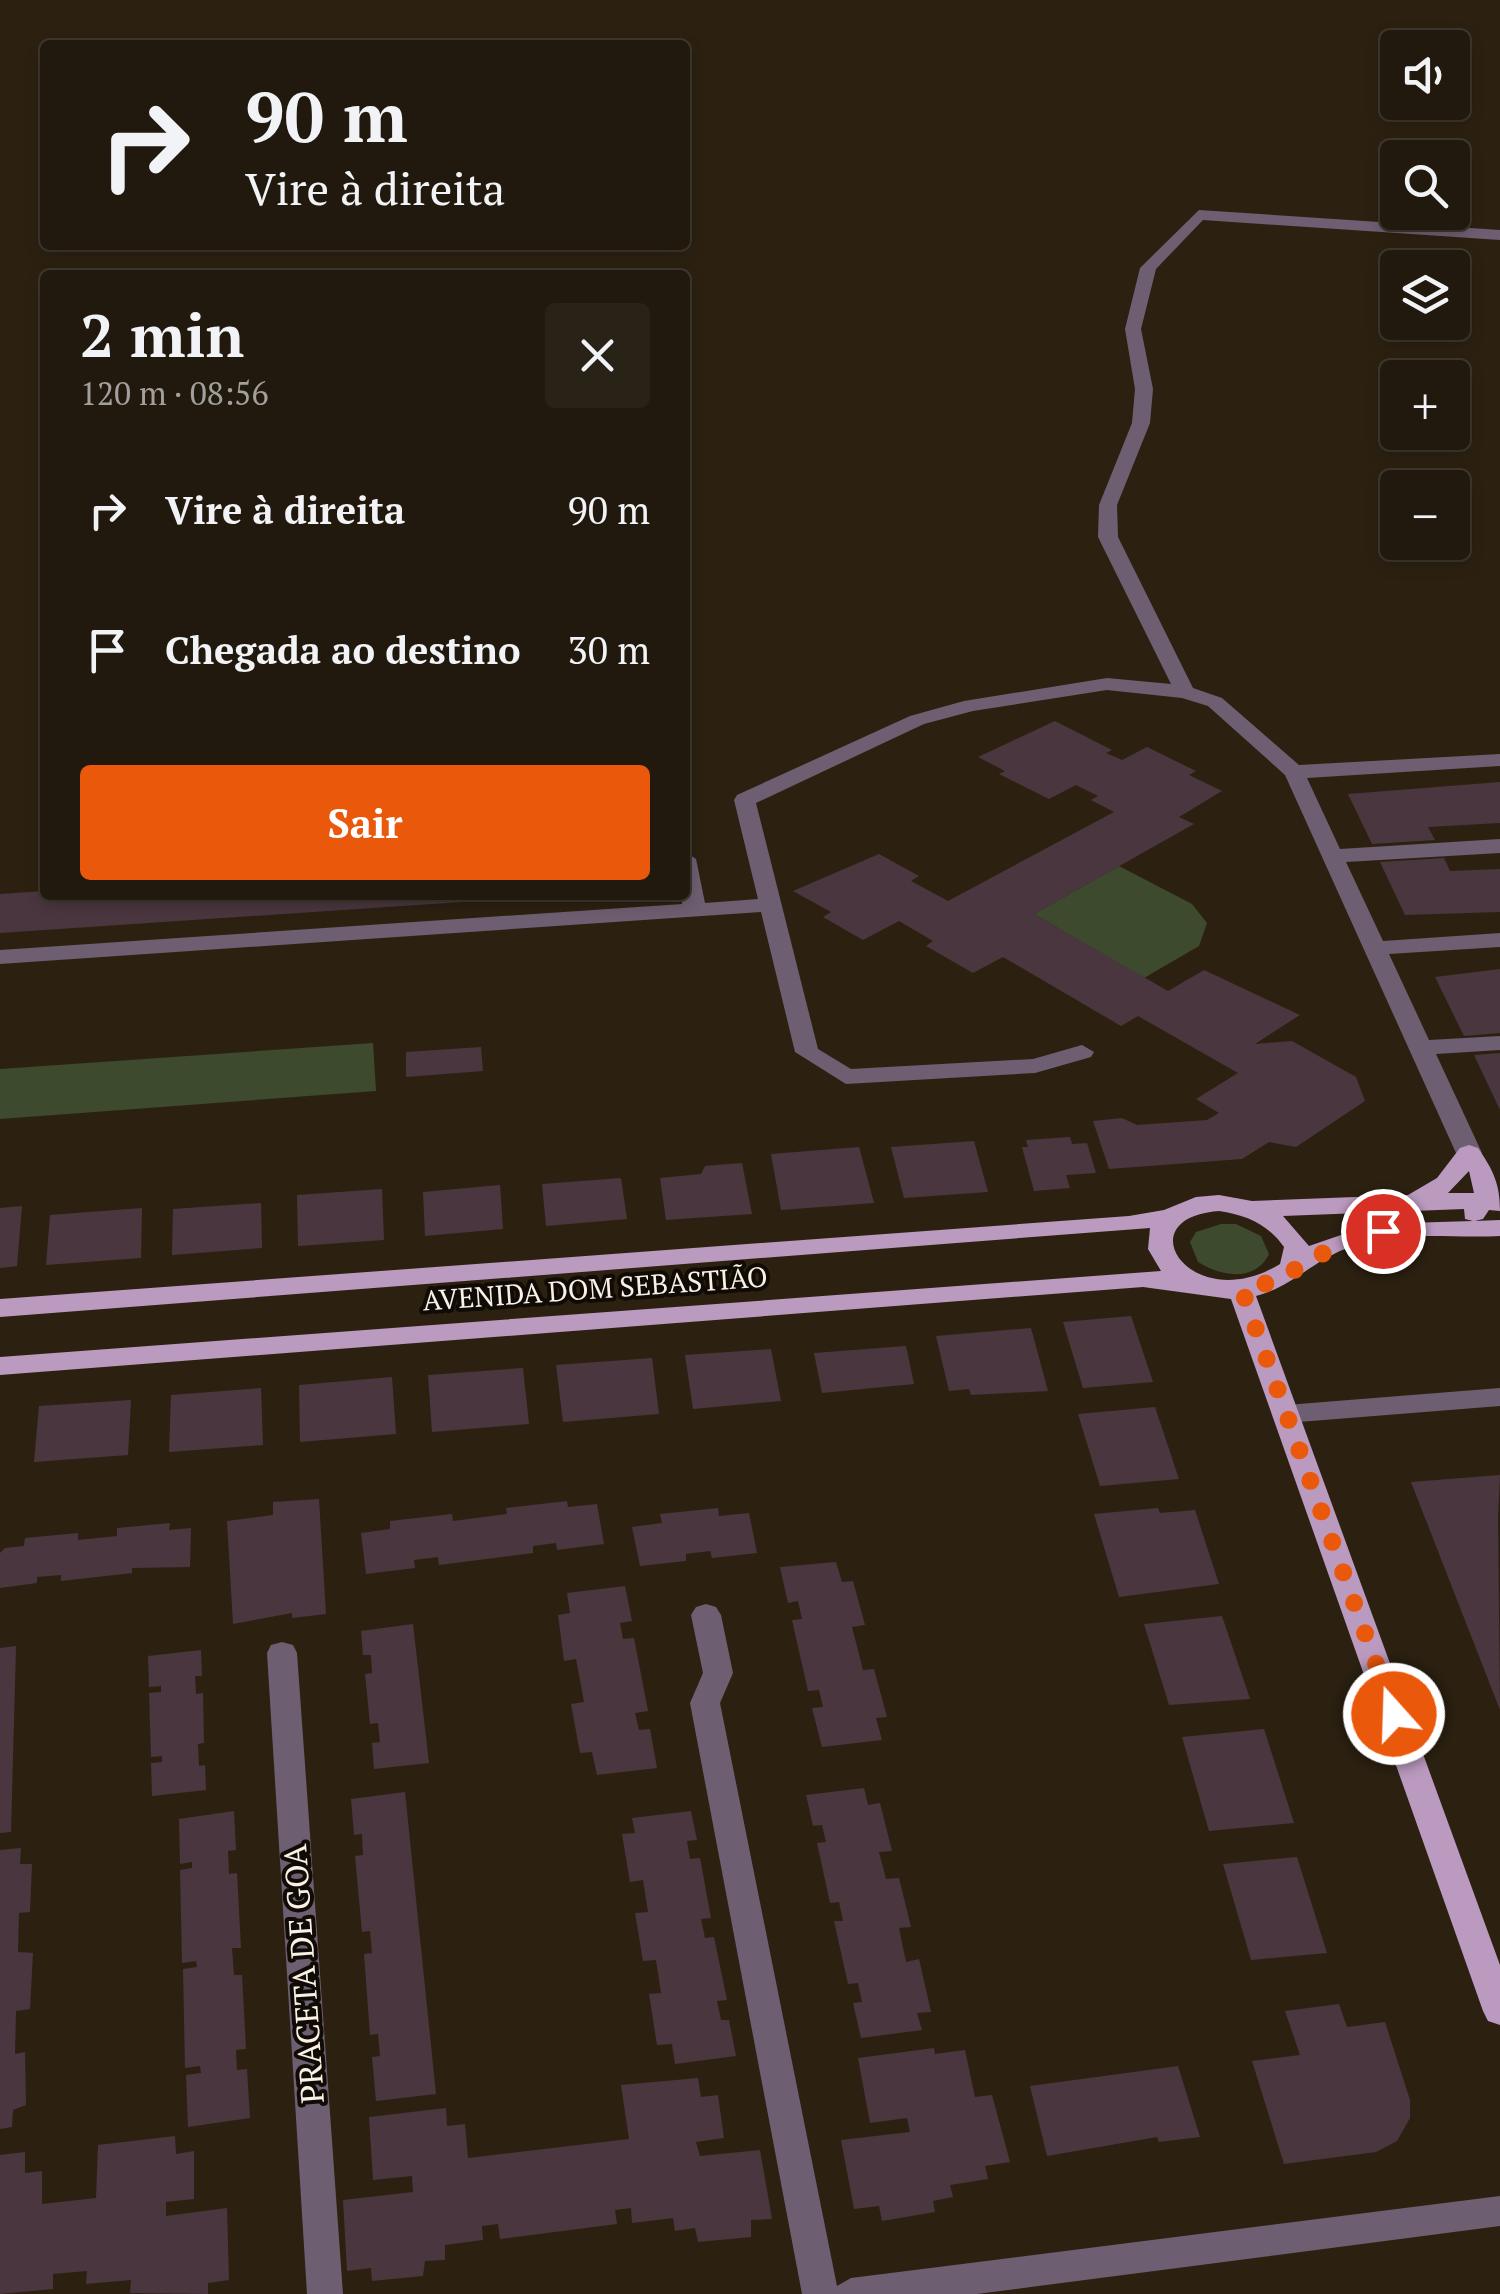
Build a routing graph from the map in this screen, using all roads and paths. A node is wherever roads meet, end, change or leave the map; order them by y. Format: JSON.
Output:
{"nodes":[{"id":1,"x":1500,"y":235,"type":"edge"},
{"id":2,"x":1185,"y":692,"type":"junction"},
{"id":3,"x":1500,"y":760,"type":"edge"},
{"id":4,"x":1294,"y":772,"type":"junction"},
{"id":5,"x":1500,"y":846,"type":"edge"},
{"id":6,"x":1333,"y":856,"type":"junction"},
{"id":7,"x":690,"y":884,"type":"edge"},
{"id":8,"x":771,"y":905,"type":"junction"},
{"id":9,"x":695,"y":910,"type":"junction"},
{"id":10,"x":1500,"y":940,"type":"edge"},
{"id":11,"x":1375,"y":948,"type":"junction"},
{"id":12,"x":0,"y":957,"type":"edge"},
{"id":13,"x":1500,"y":1043,"type":"edge"},
{"id":14,"x":1420,"y":1048,"type":"junction"},
{"id":15,"x":1082,"y":1052,"type":"dead end"},
{"id":16,"x":1470,"y":1153,"type":"junction"},
{"id":17,"x":1405,"y":1202,"type":"junction"},
{"id":18,"x":1492,"y":1202,"type":"edge"},
{"id":19,"x":1236,"y":1204,"type":"junction"},
{"id":20,"x":1174,"y":1216,"type":"junction"},
{"id":21,"x":1431,"y":1226,"type":"junction"},
{"id":22,"x":1500,"y":1228,"type":"edge"},
{"id":23,"x":1286,"y":1276,"type":"junction"},
{"id":24,"x":1196,"y":1282,"type":"junction"},
{"id":25,"x":1242,"y":1290,"type":"junction"},
{"id":26,"x":0,"y":1308,"type":"edge"},
{"id":27,"x":0,"y":1366,"type":"edge"},
{"id":28,"x":1500,"y":1398,"type":"edge"},
{"id":29,"x":1286,"y":1414,"type":"junction"},
{"id":30,"x":706,"y":1614,"type":"dead end"},
{"id":31,"x":282,"y":1653,"type":"dead end"},
{"id":32,"x":1500,"y":2011,"type":"edge"},
{"id":33,"x":1500,"y":2211,"type":"edge"},
{"id":34,"x":324,"y":2294,"type":"edge"},
{"id":35,"x":820,"y":2294,"type":"edge"},
{"id":36,"x":851,"y":2294,"type":"edge"}],
"edges":[{"from":1,"to":2,"type":"street"},
{"from":2,"to":4,"type":"street"},
{"from":2,"to":8,"type":"street"},
{"from":3,"to":4,"type":"street"},
{"from":4,"to":6,"type":"street"},
{"from":5,"to":6,"type":"street"},
{"from":6,"to":11,"type":"street"},
{"from":7,"to":9,"type":"street"},
{"from":8,"to":9,"type":"street"},
{"from":8,"to":15,"type":"street"},
{"from":9,"to":12,"type":"street"},
{"from":10,"to":11,"type":"street"},
{"from":11,"to":14,"type":"street"},
{"from":13,"to":14,"type":"street"},
{"from":14,"to":16,"type":"street"},
{"from":16,"to":17,"type":"main road"},
{"from":16,"to":18,"type":"main road"},
{"from":17,"to":18,"type":"main road"},
{"from":17,"to":19,"type":"main road"},
{"from":18,"to":21,"type":"main road"},
{"from":19,"to":20,"type":"main road"},
{"from":19,"to":23,"type":"main road"},
{"from":20,"to":24,"type":"main road"},
{"from":20,"to":26,"type":"main road","name":"AVENIDA DOM SEBASTIÃO"},
{"from":21,"to":22,"type":"main road"},
{"from":21,"to":23,"type":"main road"},
{"from":23,"to":25,"type":"main road"},
{"from":24,"to":25,"type":"main road"},
{"from":24,"to":27,"type":"main road","name":"AVENIDA DOM SEBASTIÃO"},
{"from":25,"to":29,"type":"main road"},
{"from":28,"to":29,"type":"street"},
{"from":29,"to":32,"type":"main road"},
{"from":30,"to":35,"type":"street"},
{"from":31,"to":34,"type":"street","name":"PRACETA DE GOA"},
{"from":33,"to":36,"type":"street"}]}
